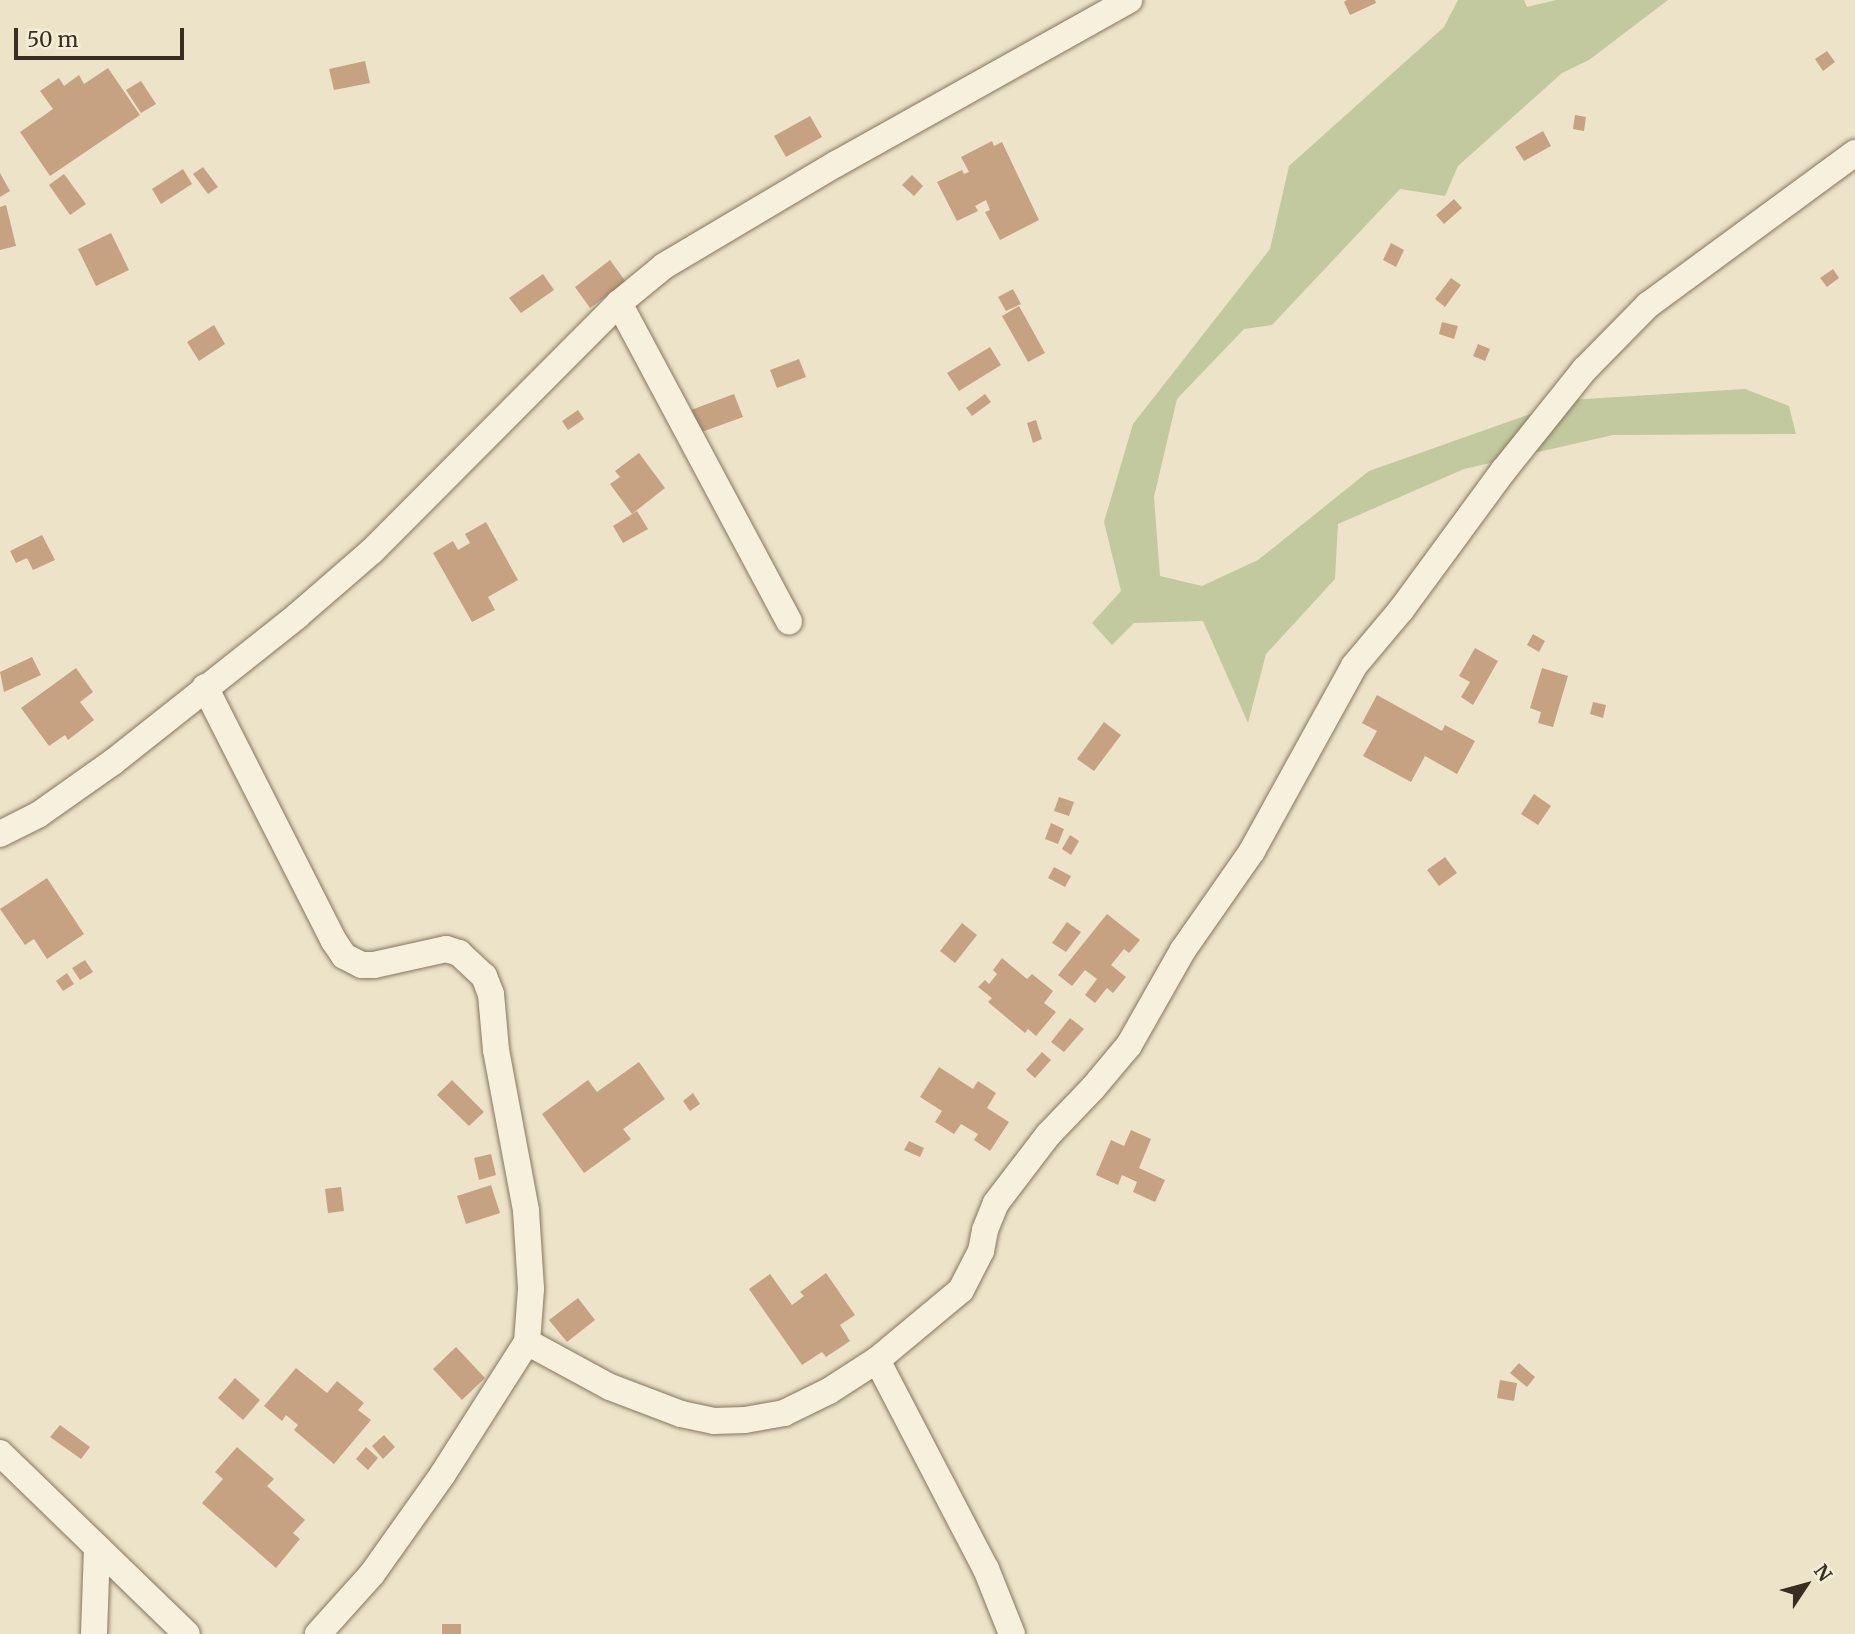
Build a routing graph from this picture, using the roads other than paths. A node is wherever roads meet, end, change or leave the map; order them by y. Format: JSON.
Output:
{"nodes":[{"id":1,"x":1129,"y":0,"type":"edge"},
{"id":2,"x":1855,"y":153,"type":"edge"},
{"id":3,"x":619,"y":303,"type":"junction"},
{"id":4,"x":789,"y":622,"type":"dead end"},
{"id":5,"x":205,"y":687,"type":"junction"},
{"id":6,"x":0,"y":834,"type":"edge"},
{"id":7,"x":527,"y":1342,"type":"junction"},
{"id":8,"x":877,"y":1360,"type":"junction"},
{"id":9,"x":0,"y":1453,"type":"edge"},
{"id":10,"x":97,"y":1547,"type":"junction"},
{"id":11,"x":94,"y":1634,"type":"edge"},
{"id":12,"x":187,"y":1634,"type":"edge"},
{"id":13,"x":318,"y":1634,"type":"edge"},
{"id":14,"x":1012,"y":1634,"type":"edge"}],
"edges":[{"from":1,"to":3,"type":"street"},
{"from":2,"to":8,"type":"street"},
{"from":3,"to":4,"type":"street"},
{"from":3,"to":5,"type":"street"},
{"from":5,"to":6,"type":"street"},
{"from":5,"to":7,"type":"street"},
{"from":7,"to":8,"type":"street"},
{"from":7,"to":13,"type":"street"},
{"from":8,"to":14,"type":"street"},
{"from":9,"to":10,"type":"street"},
{"from":10,"to":11,"type":"street"},
{"from":10,"to":12,"type":"street"}]}
